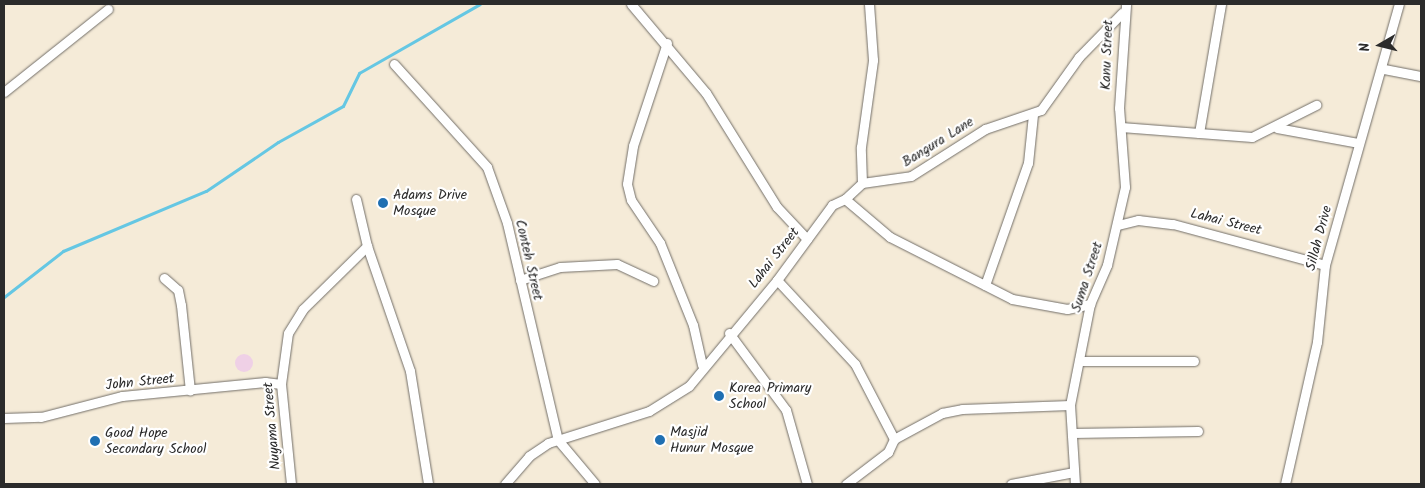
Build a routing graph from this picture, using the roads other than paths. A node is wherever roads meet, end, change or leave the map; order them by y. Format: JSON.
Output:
{"nodes":[{"id":1,"x":631,"y":4,"type":"edge"},
{"id":2,"x":869,"y":4,"type":"edge"},
{"id":3,"x":1220,"y":4,"type":"edge"},
{"id":4,"x":1399,"y":4,"type":"edge"},
{"id":5,"x":1124,"y":8,"type":"edge"},
{"id":6,"x":108,"y":10,"type":"dead end"},
{"id":7,"x":667,"y":43,"type":"junction"},
{"id":8,"x":394,"y":64,"type":"dead end"},
{"id":9,"x":1384,"y":69,"type":"junction"},
{"id":10,"x":1421,"y":76,"type":"edge"},
{"id":11,"x":4,"y":92,"type":"edge"},
{"id":12,"x":1316,"y":105,"type":"dead end"},
{"id":13,"x":1119,"y":108,"type":"joint"},
{"id":14,"x":1033,"y":115,"type":"junction"},
{"id":15,"x":1121,"y":127,"type":"junction"},
{"id":16,"x":1277,"y":128,"type":"junction"},
{"id":17,"x":1199,"y":133,"type":"junction"},
{"id":18,"x":1358,"y":143,"type":"junction"},
{"id":19,"x":862,"y":183,"type":"junction"},
{"id":20,"x":356,"y":199,"type":"dead end"},
{"id":21,"x":845,"y":199,"type":"junction"},
{"id":22,"x":1118,"y":225,"type":"junction"},
{"id":23,"x":807,"y":239,"type":"junction"},
{"id":24,"x":367,"y":246,"type":"junction"},
{"id":25,"x":1325,"y":265,"type":"junction"},
{"id":26,"x":164,"y":278,"type":"dead end"},
{"id":27,"x":520,"y":280,"type":"junction"},
{"id":28,"x":777,"y":280,"type":"junction"},
{"id":29,"x":653,"y":281,"type":"dead end"},
{"id":30,"x":985,"y":285,"type":"junction"},
{"id":31,"x":1090,"y":304,"type":"junction"},
{"id":32,"x":729,"y":333,"type":"junction"},
{"id":33,"x":1080,"y":361,"type":"junction"},
{"id":34,"x":1194,"y":361,"type":"dead end"},
{"id":35,"x":702,"y":365,"type":"junction"},
{"id":36,"x":281,"y":384,"type":"junction"},
{"id":37,"x":190,"y":391,"type":"junction"},
{"id":38,"x":1070,"y":405,"type":"junction"},
{"id":39,"x":4,"y":418,"type":"edge"},
{"id":40,"x":1198,"y":431,"type":"dead end"},
{"id":41,"x":1072,"y":433,"type":"junction"},
{"id":42,"x":558,"y":440,"type":"junction"},
{"id":43,"x":894,"y":440,"type":"junction"},
{"id":44,"x":1074,"y":472,"type":"junction"},
{"id":45,"x":291,"y":484,"type":"edge"},
{"id":46,"x":428,"y":484,"type":"edge"},
{"id":47,"x":505,"y":484,"type":"edge"},
{"id":48,"x":595,"y":484,"type":"edge"},
{"id":49,"x":807,"y":484,"type":"edge"},
{"id":50,"x":846,"y":484,"type":"edge"},
{"id":51,"x":1011,"y":484,"type":"edge"},
{"id":52,"x":1075,"y":484,"type":"edge"},
{"id":53,"x":1285,"y":484,"type":"edge"}],
"edges":[{"from":1,"to":7,"type":"street"},
{"from":2,"to":19,"type":"street"},
{"from":3,"to":17,"type":"street"},
{"from":4,"to":9,"type":"street","name":"Sillah Drive"},
{"from":5,"to":13,"type":"street","name":"Kanu Street"},
{"from":5,"to":14,"type":"street"},
{"from":6,"to":11,"type":"street"},
{"from":7,"to":23,"type":"street"},
{"from":7,"to":35,"type":"street"},
{"from":8,"to":27,"type":"street","name":"Conteh Street"},
{"from":9,"to":10,"type":"street"},
{"from":9,"to":18,"type":"street","name":"Sillah Drive"},
{"from":12,"to":16,"type":"street"},
{"from":13,"to":15,"type":"street","name":"Suma Street"},
{"from":14,"to":19,"type":"street","name":"Bangura Lane"},
{"from":14,"to":30,"type":"street"},
{"from":15,"to":17,"type":"street"},
{"from":15,"to":22,"type":"street","name":"Suma Street"},
{"from":16,"to":17,"type":"street"},
{"from":16,"to":18,"type":"street"},
{"from":18,"to":25,"type":"street","name":"Sillah Drive"},
{"from":19,"to":21,"type":"street"},
{"from":20,"to":24,"type":"street"},
{"from":21,"to":23,"type":"street","name":"Lahai Street"},
{"from":21,"to":30,"type":"street"},
{"from":22,"to":25,"type":"street","name":"Lahai Street"},
{"from":22,"to":31,"type":"street","name":"Suma Street"},
{"from":23,"to":28,"type":"street","name":"Lahai Street"},
{"from":24,"to":36,"type":"street","name":"Nuyama Street"},
{"from":24,"to":46,"type":"street"},
{"from":25,"to":53,"type":"street","name":"Sillah Drive"},
{"from":26,"to":37,"type":"street"},
{"from":27,"to":29,"type":"street"},
{"from":27,"to":42,"type":"street","name":"Conteh Street"},
{"from":28,"to":32,"type":"street","name":"Lahai Street"},
{"from":28,"to":43,"type":"street"},
{"from":30,"to":31,"type":"street"},
{"from":31,"to":33,"type":"street","name":"Suma Street"},
{"from":32,"to":35,"type":"street","name":"Lahai Street"},
{"from":32,"to":49,"type":"street"},
{"from":33,"to":34,"type":"street"},
{"from":33,"to":38,"type":"street","name":"Suma Street"},
{"from":35,"to":42,"type":"street","name":"Lahai Street"},
{"from":36,"to":37,"type":"street","name":"John Street"},
{"from":36,"to":45,"type":"street","name":"Nuyama Street"},
{"from":37,"to":39,"type":"street","name":"John Street"},
{"from":38,"to":41,"type":"street","name":"Suma Street"},
{"from":38,"to":43,"type":"street"},
{"from":40,"to":41,"type":"street"},
{"from":41,"to":44,"type":"street","name":"Suma Street"},
{"from":42,"to":47,"type":"street","name":"Lahai Street"},
{"from":42,"to":48,"type":"street","name":"Conteh Street"},
{"from":43,"to":50,"type":"street"},
{"from":44,"to":51,"type":"street"},
{"from":44,"to":52,"type":"street","name":"Suma Street"}]}
